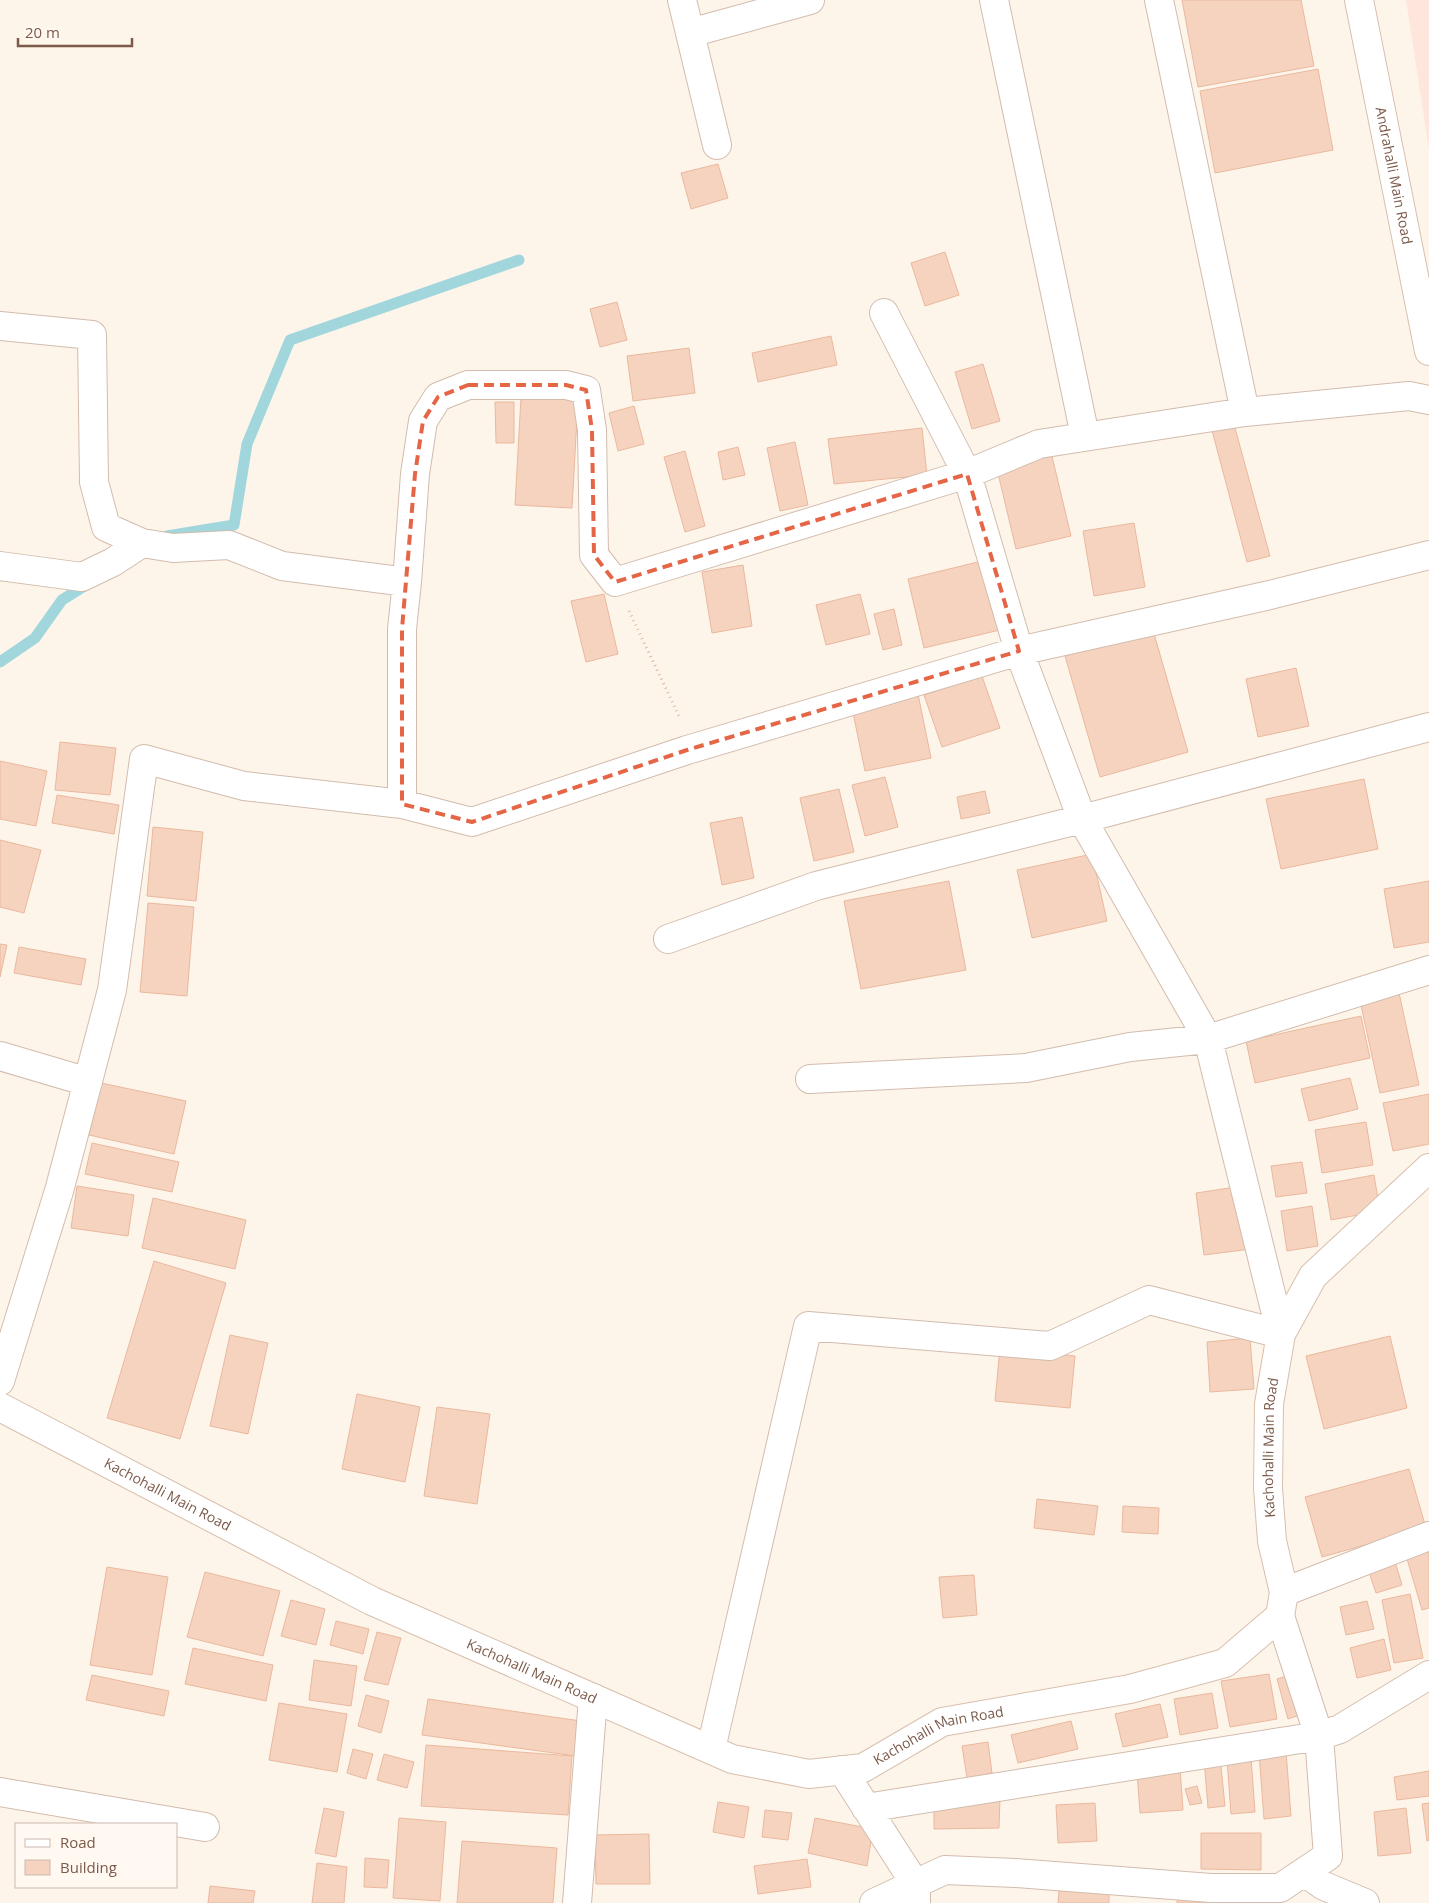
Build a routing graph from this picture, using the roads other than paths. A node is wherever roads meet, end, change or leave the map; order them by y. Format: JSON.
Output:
{"nodes":[{"id":1,"x":682,"y":0,"type":"edge"},
{"id":2,"x":810,"y":0,"type":"edge"},
{"id":3,"x":994,"y":0,"type":"edge"},
{"id":4,"x":1159,"y":0,"type":"edge"},
{"id":5,"x":1359,"y":0,"type":"edge"},
{"id":6,"x":690,"y":33,"type":"junction"},
{"id":7,"x":717,"y":145,"type":"dead end"},
{"id":8,"x":884,"y":313,"type":"dead end"},
{"id":9,"x":0,"y":326,"type":"edge"},
{"id":10,"x":1429,"y":350,"type":"edge"},
{"id":11,"x":1429,"y":400,"type":"edge"},
{"id":12,"x":1244,"y":412,"type":"junction"},
{"id":13,"x":1085,"y":436,"type":"junction"},
{"id":14,"x":966,"y":474,"type":"junction"},
{"id":15,"x":142,"y":543,"type":"junction"},
{"id":16,"x":1429,"y":555,"type":"edge"},
{"id":17,"x":0,"y":566,"type":"edge"},
{"id":18,"x":407,"y":582,"type":"junction"},
{"id":19,"x":1019,"y":651,"type":"junction"},
{"id":20,"x":1429,"y":727,"type":"edge"},
{"id":21,"x":402,"y":804,"type":"junction"},
{"id":22,"x":1082,"y":819,"type":"junction"},
{"id":23,"x":668,"y":938,"type":"dead end"},
{"id":24,"x":1429,"y":970,"type":"edge"},
{"id":25,"x":1208,"y":1038,"type":"junction"},
{"id":26,"x":0,"y":1056,"type":"edge"},
{"id":27,"x":810,"y":1079,"type":"dead end"},
{"id":28,"x":88,"y":1082,"type":"junction"},
{"id":29,"x":1429,"y":1168,"type":"edge"},
{"id":30,"x":1281,"y":1334,"type":"junction"},
{"id":31,"x":0,"y":1381,"type":"edge"},
{"id":32,"x":0,"y":1407,"type":"edge"},
{"id":33,"x":1429,"y":1536,"type":"edge"},
{"id":34,"x":1282,"y":1604,"type":"junction"},
{"id":35,"x":1429,"y":1674,"type":"edge"},
{"id":36,"x":593,"y":1698,"type":"junction"},
{"id":37,"x":1319,"y":1736,"type":"junction"},
{"id":38,"x":711,"y":1749,"type":"junction"},
{"id":39,"x":842,"y":1770,"type":"junction"},
{"id":40,"x":0,"y":1792,"type":"edge"},
{"id":41,"x":866,"y":1808,"type":"junction"},
{"id":42,"x":205,"y":1827,"type":"dead end"},
{"id":43,"x":1304,"y":1872,"type":"junction"},
{"id":44,"x":1143,"y":1893,"type":"edge"},
{"id":45,"x":916,"y":1894,"type":"edge"},
{"id":46,"x":577,"y":1903,"type":"edge"},
{"id":47,"x":874,"y":1903,"type":"edge"},
{"id":48,"x":1365,"y":1903,"type":"edge"}],
"edges":[{"from":1,"to":6,"type":"street"},
{"from":2,"to":6,"type":"street"},
{"from":3,"to":13,"type":"street"},
{"from":4,"to":12,"type":"street"},
{"from":5,"to":10,"type":"street","name":"Andrahalli Main Road"},
{"from":6,"to":7,"type":"street"},
{"from":8,"to":14,"type":"street"},
{"from":9,"to":15,"type":"street"},
{"from":11,"to":12,"type":"street"},
{"from":12,"to":13,"type":"street"},
{"from":13,"to":14,"type":"street"},
{"from":14,"to":18,"type":"street"},
{"from":14,"to":19,"type":"street"},
{"from":15,"to":17,"type":"street"},
{"from":15,"to":18,"type":"street"},
{"from":16,"to":19,"type":"street"},
{"from":18,"to":21,"type":"street"},
{"from":19,"to":21,"type":"street"},
{"from":19,"to":22,"type":"street"},
{"from":20,"to":22,"type":"street"},
{"from":21,"to":28,"type":"street"},
{"from":22,"to":23,"type":"street"},
{"from":22,"to":25,"type":"street"},
{"from":24,"to":25,"type":"street"},
{"from":25,"to":27,"type":"street"},
{"from":25,"to":30,"type":"street"},
{"from":26,"to":28,"type":"street"},
{"from":28,"to":31,"type":"street"},
{"from":29,"to":30,"type":"street","name":"Kachohalli Main Road"},
{"from":30,"to":34,"type":"street","name":"Kachohalli Main Road"},
{"from":30,"to":38,"type":"street"},
{"from":32,"to":36,"type":"street","name":"Kachohalli Main Road"},
{"from":33,"to":34,"type":"street"},
{"from":34,"to":37,"type":"street"},
{"from":34,"to":39,"type":"street","name":"Kachohalli Main Road"},
{"from":35,"to":37,"type":"street"},
{"from":36,"to":38,"type":"street","name":"Kachohalli Main Road"},
{"from":36,"to":46,"type":"street"},
{"from":37,"to":41,"type":"street"},
{"from":37,"to":43,"type":"street"},
{"from":38,"to":39,"type":"street","name":"Kachohalli Main Road"},
{"from":39,"to":41,"type":"street"},
{"from":40,"to":42,"type":"street"},
{"from":41,"to":45,"type":"street"},
{"from":43,"to":44,"type":"street"},
{"from":43,"to":48,"type":"street"},
{"from":44,"to":45,"type":"street"},
{"from":45,"to":47,"type":"street"}]}
